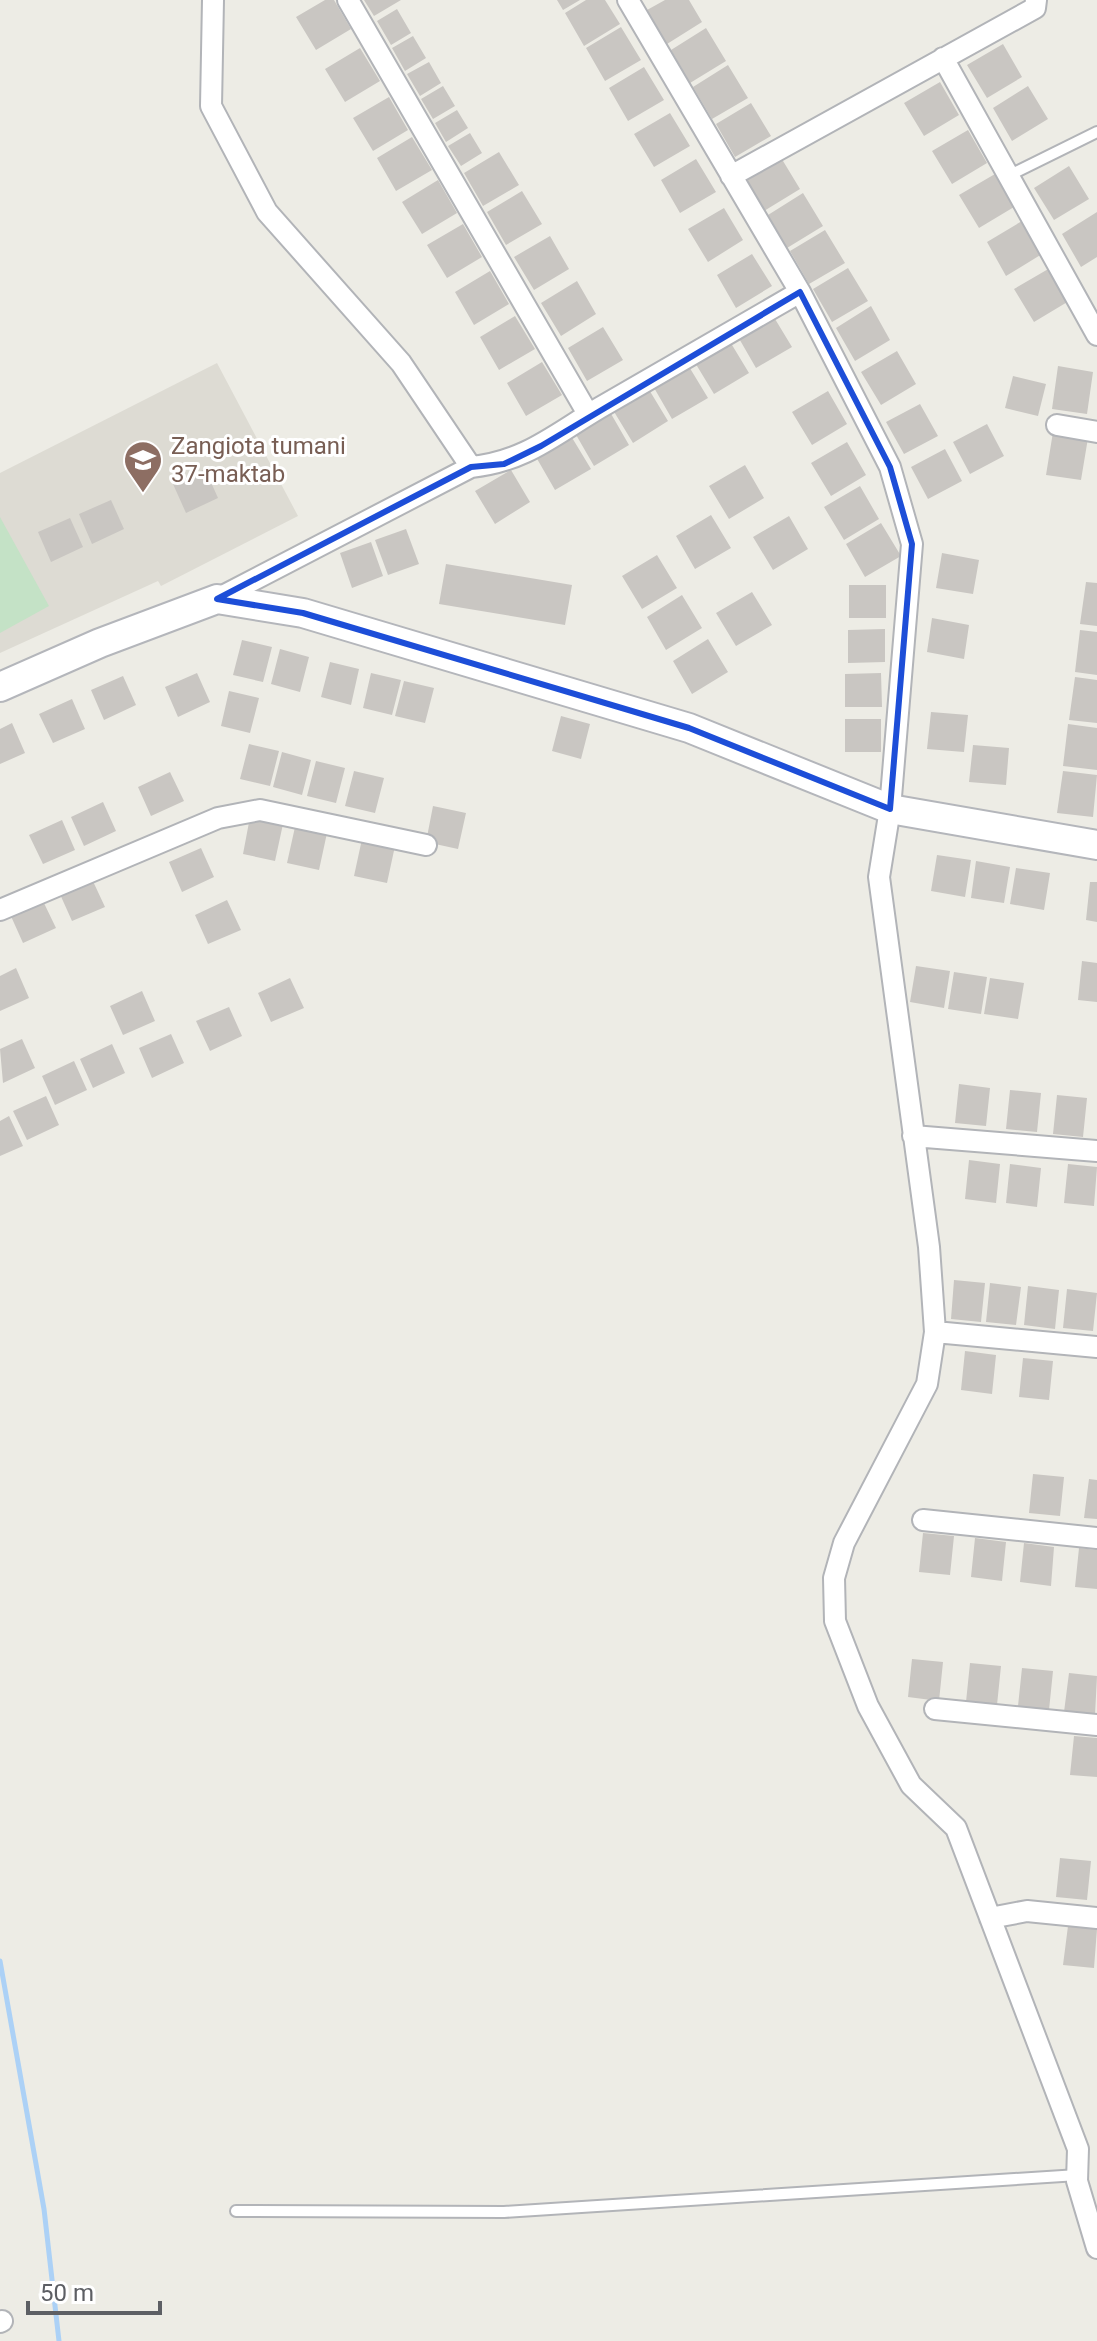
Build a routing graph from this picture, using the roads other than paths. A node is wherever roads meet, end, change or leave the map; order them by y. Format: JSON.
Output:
{"nodes":[{"id":1,"x":213,"y":0,"type":"edge"},
{"id":2,"x":348,"y":0,"type":"edge"},
{"id":3,"x":628,"y":0,"type":"edge"},
{"id":4,"x":1036,"y":0,"type":"edge"},
{"id":5,"x":943,"y":58,"type":"junction"},
{"id":6,"x":1097,"y":132,"type":"edge"},
{"id":7,"x":731,"y":176,"type":"junction"},
{"id":8,"x":1008,"y":176,"type":"junction"},
{"id":9,"x":800,"y":292,"type":"junction"},
{"id":10,"x":1097,"y":335,"type":"edge"},
{"id":11,"x":588,"y":414,"type":"junction"},
{"id":12,"x":1057,"y":425,"type":"dead end"},
{"id":13,"x":1097,"y":432,"type":"edge"},
{"id":14,"x":471,"y":467,"type":"junction"},
{"id":15,"x":217,"y":599,"type":"junction"},
{"id":16,"x":0,"y":687,"type":"edge"},
{"id":17,"x":890,"y":809,"type":"junction"},
{"id":18,"x":426,"y":845,"type":"dead end"},
{"id":19,"x":1097,"y":845,"type":"edge"},
{"id":20,"x":0,"y":910,"type":"edge"},
{"id":21,"x":913,"y":1136,"type":"junction"},
{"id":22,"x":1097,"y":1151,"type":"edge"},
{"id":23,"x":935,"y":1332,"type":"junction"},
{"id":24,"x":1097,"y":1347,"type":"edge"},
{"id":25,"x":923,"y":1520,"type":"dead end"},
{"id":26,"x":1097,"y":1538,"type":"edge"},
{"id":27,"x":935,"y":1709,"type":"dead end"},
{"id":28,"x":1097,"y":1725,"type":"edge"},
{"id":29,"x":990,"y":1918,"type":"junction"},
{"id":30,"x":1097,"y":1918,"type":"edge"},
{"id":31,"x":1078,"y":2175,"type":"junction"},
{"id":32,"x":236,"y":2211,"type":"dead end"},
{"id":33,"x":1097,"y":2248,"type":"edge"}],
"edges":[{"from":1,"to":14,"type":"street"},
{"from":2,"to":11,"type":"street"},
{"from":3,"to":7,"type":"street"},
{"from":4,"to":5,"type":"street"},
{"from":5,"to":7,"type":"street"},
{"from":5,"to":8,"type":"street"},
{"from":6,"to":8,"type":"lane"},
{"from":7,"to":9,"type":"street"},
{"from":8,"to":10,"type":"street"},
{"from":9,"to":11,"type":"street"},
{"from":9,"to":17,"type":"street"},
{"from":11,"to":14,"type":"street"},
{"from":12,"to":13,"type":"street"},
{"from":14,"to":15,"type":"street"},
{"from":15,"to":16,"type":"main road"},
{"from":15,"to":17,"type":"main road"},
{"from":17,"to":19,"type":"main road"},
{"from":17,"to":21,"type":"street"},
{"from":18,"to":20,"type":"street"},
{"from":21,"to":22,"type":"street"},
{"from":21,"to":23,"type":"street"},
{"from":23,"to":24,"type":"street"},
{"from":23,"to":29,"type":"street"},
{"from":25,"to":26,"type":"street"},
{"from":27,"to":28,"type":"street"},
{"from":29,"to":30,"type":"street"},
{"from":29,"to":31,"type":"street"},
{"from":31,"to":32,"type":"lane"},
{"from":31,"to":33,"type":"street"}]}
